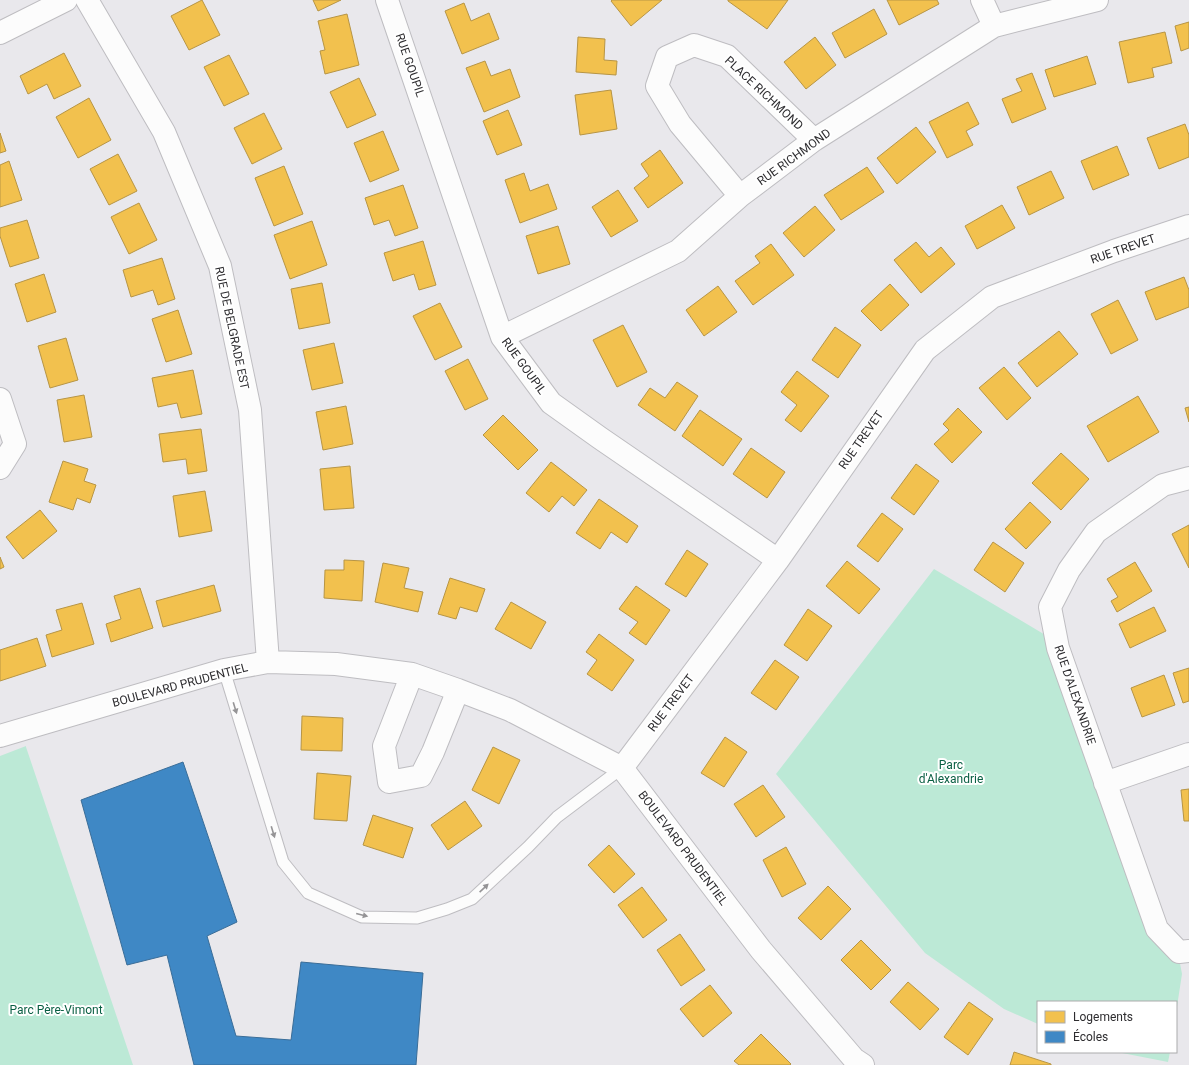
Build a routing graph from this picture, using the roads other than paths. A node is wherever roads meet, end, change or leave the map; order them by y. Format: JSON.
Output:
{"nodes":[{"id":1,"x":66,"y":0,"type":"edge"},
{"id":2,"x":87,"y":0,"type":"edge"},
{"id":3,"x":388,"y":0,"type":"edge"},
{"id":4,"x":982,"y":0,"type":"edge"},
{"id":5,"x":1097,"y":0,"type":"edge"},
{"id":6,"x":994,"y":26,"type":"junction"},
{"id":7,"x":0,"y":33,"type":"edge"},
{"id":8,"x":814,"y":140,"type":"junction"},
{"id":9,"x":740,"y":196,"type":"junction"},
{"id":10,"x":1189,"y":226,"type":"edge"},
{"id":11,"x":502,"y":337,"type":"junction"},
{"id":12,"x":0,"y":399,"type":"edge"},
{"id":13,"x":0,"y":468,"type":"edge"},
{"id":14,"x":1189,"y":478,"type":"edge"},
{"id":15,"x":778,"y":560,"type":"junction"},
{"id":16,"x":268,"y":662,"type":"junction"},
{"id":17,"x":224,"y":670,"type":"junction"},
{"id":18,"x":412,"y":674,"type":"junction"},
{"id":19,"x":458,"y":690,"type":"junction"},
{"id":20,"x":0,"y":736,"type":"edge"},
{"id":21,"x":1189,"y":754,"type":"edge"},
{"id":22,"x":622,"y":768,"type":"junction"},
{"id":23,"x":1105,"y":783,"type":"junction"},
{"id":24,"x":1189,"y":951,"type":"edge"},
{"id":25,"x":855,"y":1063,"type":"edge"}],
"edges":[{"from":1,"to":7,"type":"street"},
{"from":2,"to":16,"type":"street","name":"RUE DE BELGRADE EST"},
{"from":3,"to":11,"type":"street","name":"RUE GOUPIL"},
{"from":4,"to":6,"type":"street"},
{"from":5,"to":6,"type":"street","name":"RUE RICHMOND"},
{"from":6,"to":8,"type":"street","name":"RUE RICHMOND"},
{"from":8,"to":9,"type":"street","name":"RUE RICHMOND"},
{"from":8,"to":9,"type":"street","name":"PLACE RICHMOND"},
{"from":9,"to":11,"type":"street","name":"RUE RICHMOND"},
{"from":10,"to":15,"type":"street","name":"RUE TREVET"},
{"from":11,"to":15,"type":"street","name":"RUE GOUPIL"},
{"from":12,"to":13,"type":"street"},
{"from":14,"to":23,"type":"street","name":"RUE D'ALEXANDRIE"},
{"from":15,"to":22,"type":"street","name":"RUE TREVET"},
{"from":16,"to":17,"type":"street","name":"BOULEVARD PRUDENTIEL"},
{"from":16,"to":18,"type":"street","name":"BOULEVARD PRUDENTIEL"},
{"from":17,"to":20,"type":"street","name":"BOULEVARD PRUDENTIEL"},
{"from":17,"to":22,"type":"lane","one_way":true},
{"from":18,"to":19,"type":"street","name":"BOULEVARD PRUDENTIEL"},
{"from":18,"to":19,"type":"street"},
{"from":19,"to":22,"type":"street","name":"BOULEVARD PRUDENTIEL"},
{"from":21,"to":23,"type":"street"},
{"from":22,"to":25,"type":"street","name":"BOULEVARD PRUDENTIEL"},
{"from":23,"to":24,"type":"street","name":"RUE D'ALEXANDRIE"}]}
